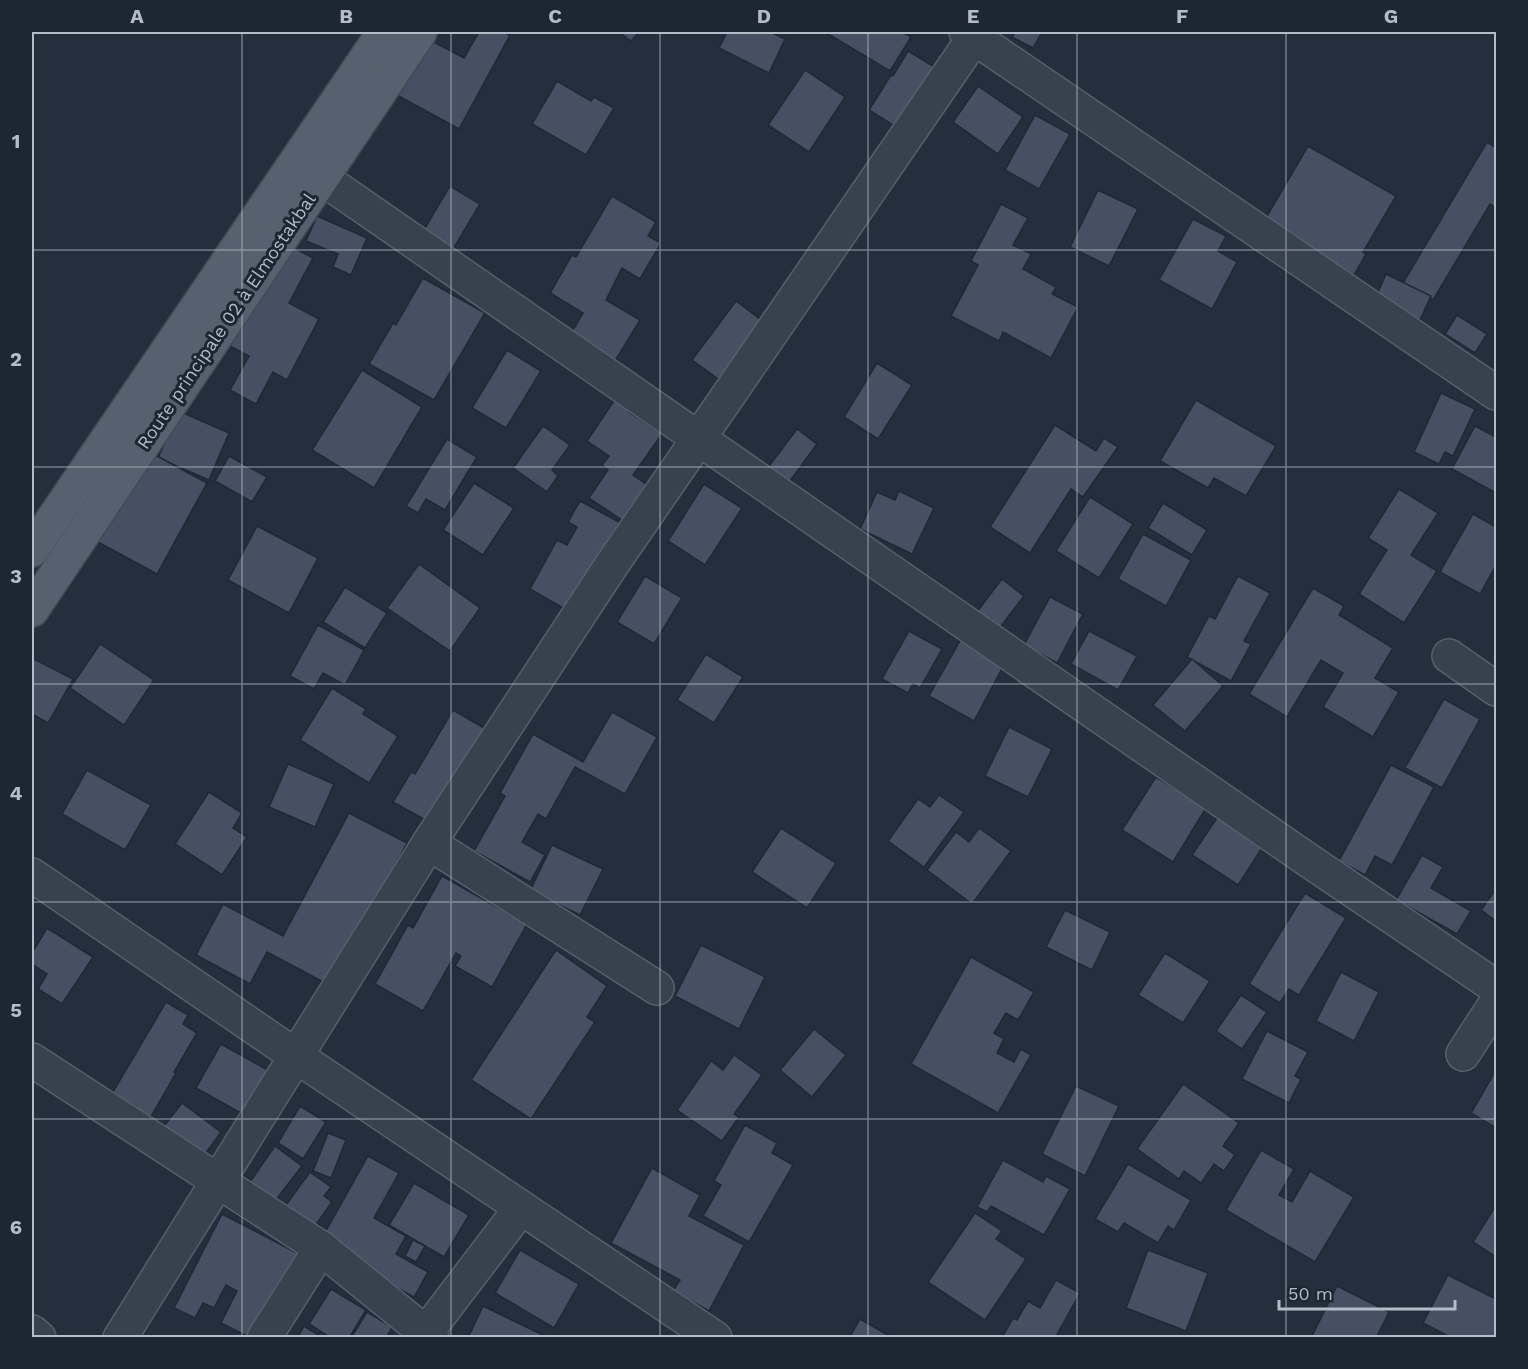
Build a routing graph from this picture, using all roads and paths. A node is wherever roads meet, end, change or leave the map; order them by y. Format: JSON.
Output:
{"nodes":[{"id":1,"x":384,"y":32,"type":"edge"},
{"id":2,"x":420,"y":32,"type":"edge"},
{"id":3,"x":972,"y":33,"type":"edge"},
{"id":4,"x":322,"y":178,"type":"junction"},
{"id":5,"x":1497,"y":393,"type":"edge"},
{"id":6,"x":699,"y":439,"type":"junction"},
{"id":7,"x":32,"y":550,"type":"edge"},
{"id":8,"x":32,"y":610,"type":"edge"},
{"id":9,"x":1449,"y":656,"type":"dead end"},
{"id":10,"x":1497,"y":689,"type":"edge"},
{"id":11,"x":429,"y":843,"type":"junction"},
{"id":12,"x":32,"y":875,"type":"edge"},
{"id":13,"x":1497,"y":987,"type":"edge"},
{"id":14,"x":657,"y":988,"type":"dead end"},
{"id":15,"x":1497,"y":1003,"type":"edge"},
{"id":16,"x":1463,"y":1054,"type":"dead end"},
{"id":17,"x":296,"y":1056,"type":"junction"},
{"id":18,"x":32,"y":1060,"type":"edge"},
{"id":19,"x":216,"y":1182,"type":"junction"},
{"id":20,"x":521,"y":1208,"type":"junction"},
{"id":21,"x":321,"y":1248,"type":"junction"},
{"id":22,"x":32,"y":1332,"type":"edge"},
{"id":23,"x":426,"y":1336,"type":"edge"},
{"id":24,"x":715,"y":1337,"type":"edge"},
{"id":25,"x":39,"y":1338,"type":"edge"},
{"id":26,"x":120,"y":1338,"type":"edge"},
{"id":27,"x":264,"y":1338,"type":"edge"}],
"edges":[{"from":1,"to":7,"type":"main road","name":"Route principale 02 à Elmostakbal"},
{"from":2,"to":4,"type":"main road","name":"Route principale 02 à Elmostakbal"},
{"from":3,"to":5,"type":"street"},
{"from":3,"to":6,"type":"street"},
{"from":4,"to":6,"type":"street"},
{"from":4,"to":8,"type":"main road","name":"Route principale 02 à Elmostakbal"},
{"from":6,"to":11,"type":"street"},
{"from":6,"to":13,"type":"street"},
{"from":9,"to":10,"type":"street"},
{"from":11,"to":14,"type":"street"},
{"from":11,"to":17,"type":"street"},
{"from":12,"to":17,"type":"street"},
{"from":15,"to":16,"type":"street"},
{"from":17,"to":19,"type":"street"},
{"from":17,"to":20,"type":"street"},
{"from":18,"to":19,"type":"street"},
{"from":19,"to":21,"type":"street"},
{"from":19,"to":26,"type":"street"},
{"from":20,"to":23,"type":"street"},
{"from":20,"to":24,"type":"street"},
{"from":21,"to":23,"type":"street"},
{"from":21,"to":27,"type":"street"},
{"from":22,"to":25,"type":"street"}]}
